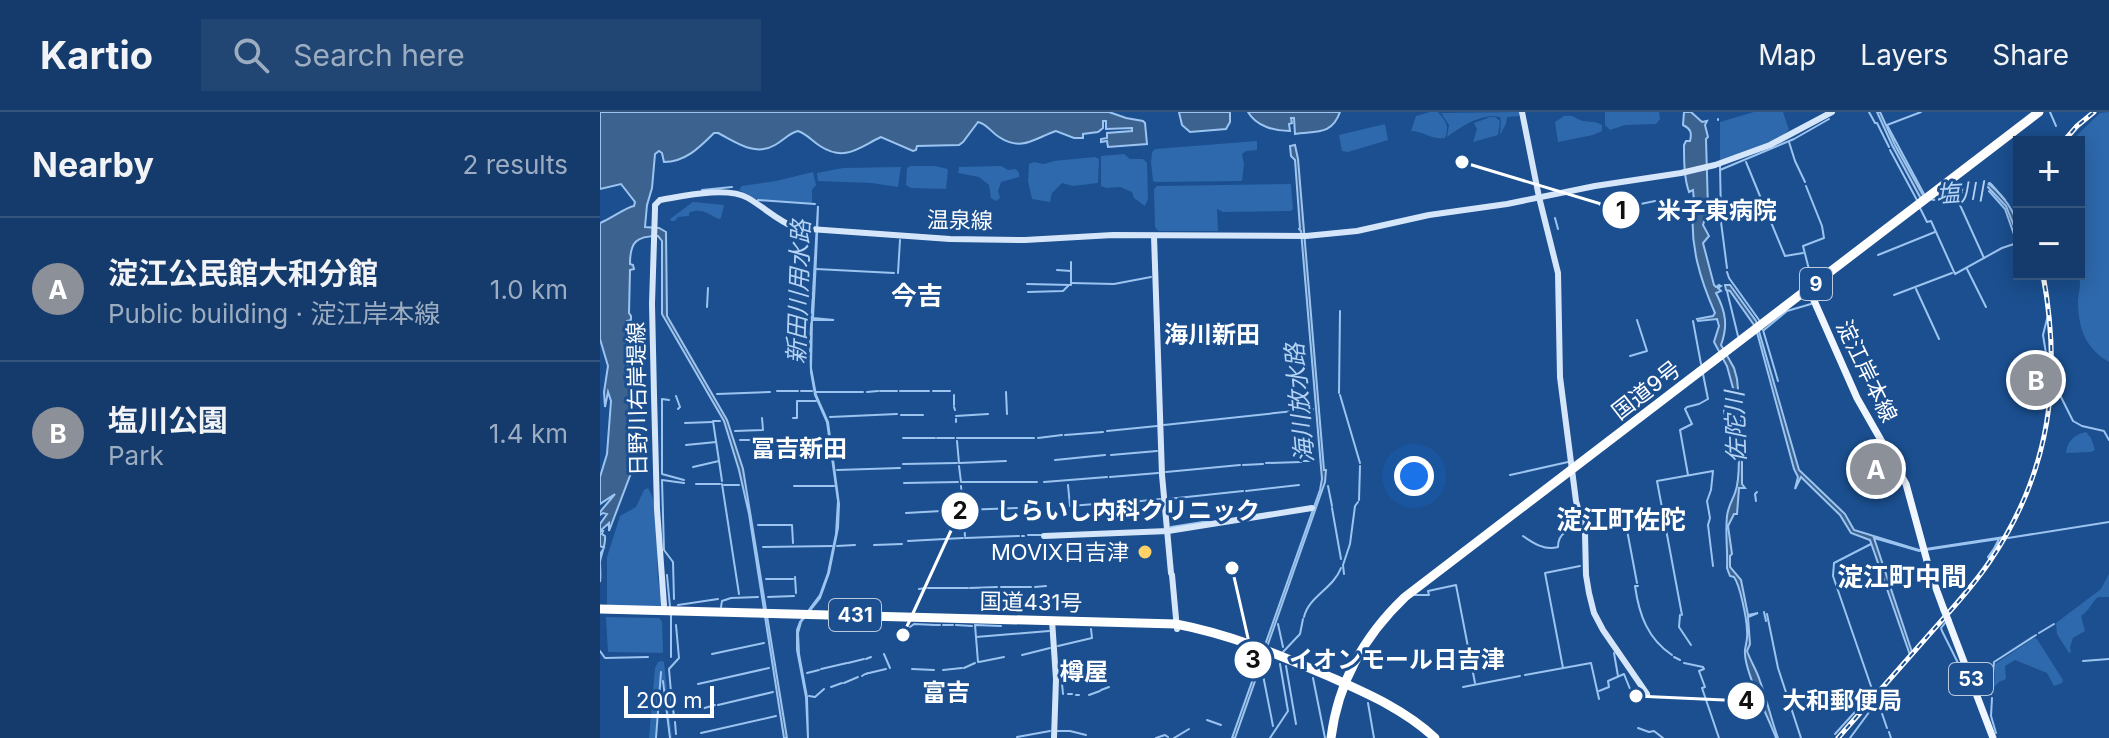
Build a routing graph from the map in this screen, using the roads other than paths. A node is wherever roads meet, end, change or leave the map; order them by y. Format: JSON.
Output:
{"nodes":[{"id":1,"x":1522,"y":112,"type":"edge"},
{"id":2,"x":1832,"y":112,"type":"edge"},
{"id":3,"x":2039,"y":112,"type":"edge"},
{"id":4,"x":1539,"y":197,"type":"junction"},
{"id":5,"x":655,"y":227,"type":"joint"},
{"id":6,"x":1154,"y":236,"type":"junction"},
{"id":7,"x":1808,"y":290,"type":"junction"},
{"id":8,"x":1572,"y":469,"type":"junction"},
{"id":9,"x":1312,"y":508,"type":"dead end"},
{"id":10,"x":1168,"y":531,"type":"junction"},
{"id":11,"x":1044,"y":536,"type":"dead end"},
{"id":12,"x":659,"y":610,"type":"junction"},
{"id":13,"x":600,"y":611,"type":"edge"},
{"id":14,"x":1052,"y":622,"type":"junction"},
{"id":15,"x":1176,"y":626,"type":"junction"},
{"id":16,"x":1344,"y":685,"type":"junction"},
{"id":17,"x":1647,"y":694,"type":"dead end"},
{"id":18,"x":1054,"y":738,"type":"edge"},
{"id":19,"x":1331,"y":738,"type":"edge"},
{"id":20,"x":1432,"y":738,"type":"edge"},
{"id":21,"x":1993,"y":738,"type":"edge"}],
"edges":[{"from":1,"to":4,"type":"street"},
{"from":2,"to":4,"type":"street","name":"温泉線"},
{"from":3,"to":7,"type":"highway","name":"国道9号","number":"9"},
{"from":4,"to":6,"type":"street","name":"温泉線"},
{"from":4,"to":8,"type":"street"},
{"from":5,"to":6,"type":"street","name":"温泉線"},
{"from":5,"to":12,"type":"street","name":"日野川右岸堤線"},
{"from":6,"to":10,"type":"street"},
{"from":7,"to":8,"type":"highway","name":"国道9号","number":"9"},
{"from":7,"to":21,"type":"main road","name":"淀江岸本線","number":"53","bridge":true},
{"from":8,"to":16,"type":"highway","name":"国道9号","number":"9"},
{"from":8,"to":17,"type":"street"},
{"from":9,"to":10,"type":"street"},
{"from":10,"to":11,"type":"street"},
{"from":10,"to":15,"type":"street"},
{"from":12,"to":13,"type":"highway","name":"国道431号","number":"431"},
{"from":12,"to":14,"type":"highway","name":"国道431号","number":"431"},
{"from":14,"to":15,"type":"highway","name":"国道431号","number":"431"},
{"from":14,"to":18,"type":"street"},
{"from":15,"to":16,"type":"highway","name":"国道431号","number":"431"},
{"from":16,"to":19,"type":"highway","name":"国道9号","number":"9"},
{"from":16,"to":20,"type":"highway","name":"国道431号","number":"431"}]}
